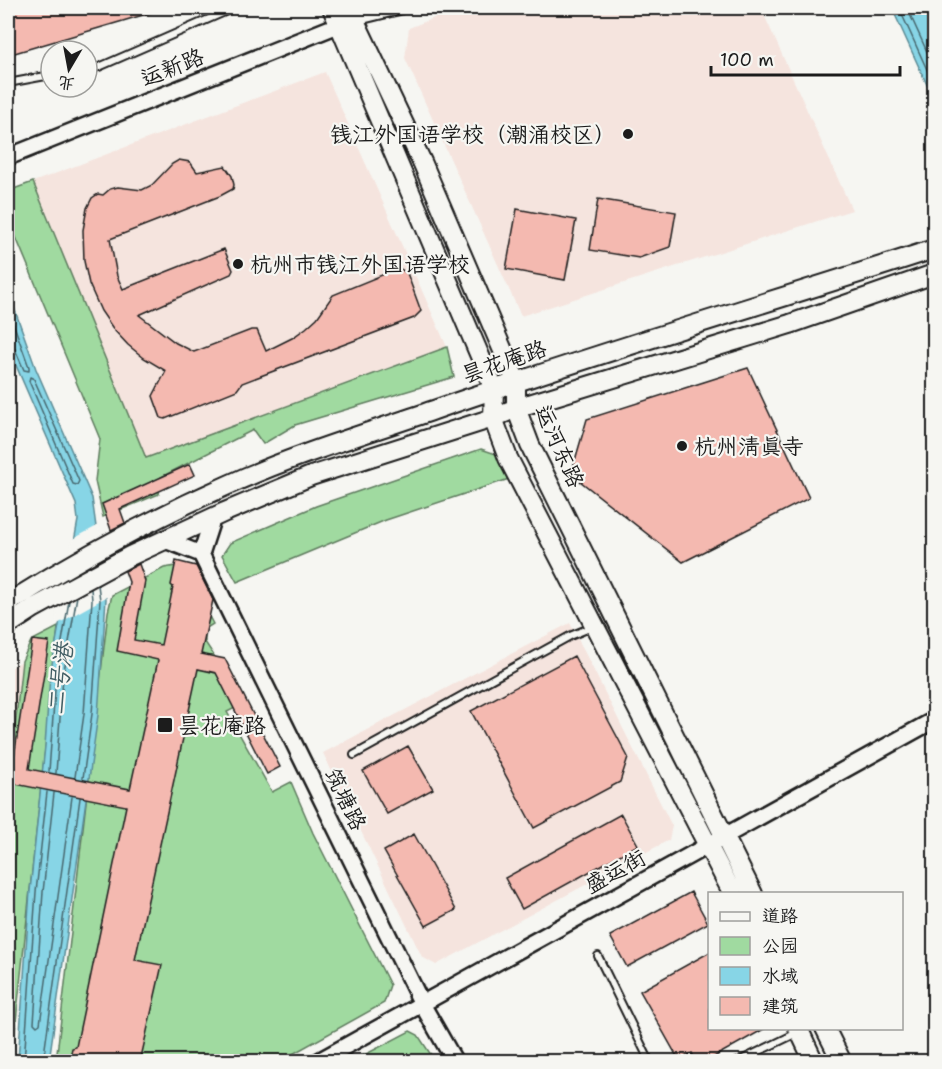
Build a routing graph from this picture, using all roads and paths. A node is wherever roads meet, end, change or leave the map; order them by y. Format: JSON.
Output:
{"nodes":[{"id":1,"x":234,"y":8,"type":"edge"},
{"id":2,"x":332,"y":8,"type":"edge"},
{"id":3,"x":399,"y":8,"type":"edge"},
{"id":4,"x":347,"y":17,"type":"edge"},
{"id":5,"x":99,"y":67,"type":"edge"},
{"id":6,"x":39,"y":77,"type":"edge"},
{"id":7,"x":8,"y":83,"type":"edge"},
{"id":8,"x":8,"y":131,"type":"edge"},
{"id":9,"x":11,"y":155,"type":"edge"},
{"id":10,"x":934,"y":249,"type":"edge"},
{"id":11,"x":934,"y":274,"type":"edge"},
{"id":12,"x":516,"y":381,"type":"junction"},
{"id":13,"x":494,"y":389,"type":"junction"},
{"id":14,"x":516,"y":408,"type":"junction"},
{"id":15,"x":493,"y":418,"type":"junction"},
{"id":16,"x":213,"y":517,"type":"junction"},
{"id":17,"x":165,"y":540,"type":"junction"},
{"id":18,"x":201,"y":554,"type":"junction"},
{"id":19,"x":29,"y":601,"type":"junction"},
{"id":20,"x":8,"y":603,"type":"edge"},
{"id":21,"x":8,"y":625,"type":"edge"},
{"id":22,"x":595,"y":625,"type":"junction"},
{"id":23,"x":934,"y":720,"type":"edge"},
{"id":24,"x":354,"y":755,"type":"dead end"},
{"id":25,"x":716,"y":841,"type":"junction"},
{"id":26,"x":732,"y":892,"type":"edge"},
{"id":27,"x":752,"y":892,"type":"edge"},
{"id":28,"x":598,"y":956,"type":"dead end"},
{"id":29,"x":422,"y":1004,"type":"junction"},
{"id":30,"x":799,"y":1030,"type":"edge"},
{"id":31,"x":826,"y":1030,"type":"edge"},
{"id":32,"x":317,"y":1062,"type":"edge"},
{"id":33,"x":455,"y":1062,"type":"edge"},
{"id":34,"x":650,"y":1062,"type":"edge"},
{"id":35,"x":737,"y":1062,"type":"edge"},
{"id":36,"x":814,"y":1062,"type":"edge"},
{"id":37,"x":842,"y":1062,"type":"edge"}],
"edges":[{"from":1,"to":5,"type":"lane"},
{"from":2,"to":4,"type":"main road","name":"运河东路"},
{"from":3,"to":4,"type":"street"},
{"from":4,"to":9,"type":"street","name":"运新路"},
{"from":4,"to":12,"type":"main road","name":"运河东路"},
{"from":4,"to":13,"type":"main road","name":"运河东路"},
{"from":6,"to":7,"type":"lane"},
{"from":8,"to":9,"type":"lane"},
{"from":10,"to":12,"type":"main road","name":"昙花庵路"},
{"from":11,"to":14,"type":"main road","name":"昙花庵路"},
{"from":12,"to":13,"type":"main road","name":"昙花庵路"},
{"from":12,"to":14,"type":"main road","name":"运河东路"},
{"from":13,"to":15,"type":"main road","name":"运河东路"},
{"from":13,"to":19,"type":"main road","name":"昙花庵路"},
{"from":14,"to":15,"type":"main road","name":"昙花庵路"},
{"from":14,"to":25,"type":"main road","name":"运河东路"},
{"from":15,"to":16,"type":"main road","name":"昙花庵路"},
{"from":15,"to":22,"type":"main road","name":"运河东路"},
{"from":16,"to":17,"type":"main road","name":"昙花庵路"},
{"from":16,"to":18,"type":"street"},
{"from":17,"to":18,"type":"street"},
{"from":17,"to":19,"type":"main road","name":"昙花庵路"},
{"from":18,"to":29,"type":"street","name":"筑塘路"},
{"from":19,"to":20,"type":"main road","name":"昙花庵路"},
{"from":19,"to":21,"type":"main road","name":"昙花庵路"},
{"from":22,"to":24,"type":"lane"},
{"from":22,"to":25,"type":"main road","name":"运河东路"},
{"from":23,"to":25,"type":"street","name":"盛运街"},
{"from":25,"to":26,"type":"main road","name":"运河东路"},
{"from":25,"to":27,"type":"main road","name":"运河东路"},
{"from":25,"to":29,"type":"street","name":"盛运街"},
{"from":28,"to":34,"type":"lane"},
{"from":29,"to":32,"type":"street","name":"盛运街"},
{"from":29,"to":33,"type":"street","name":"筑塘路"},
{"from":30,"to":35,"type":"lane"},
{"from":30,"to":36,"type":"main road"},
{"from":31,"to":37,"type":"main road"}]}
